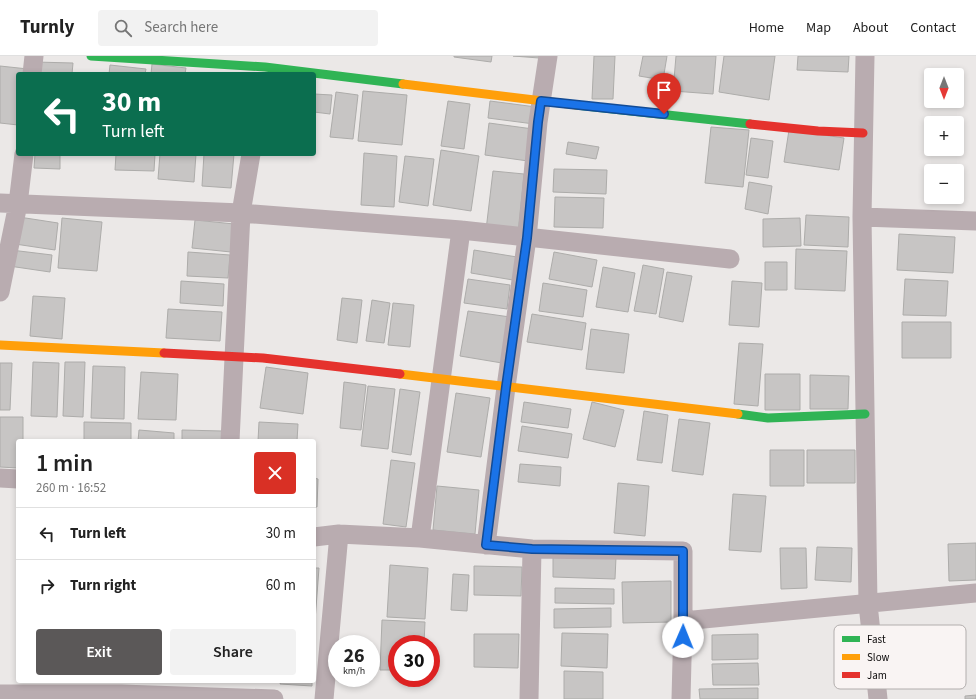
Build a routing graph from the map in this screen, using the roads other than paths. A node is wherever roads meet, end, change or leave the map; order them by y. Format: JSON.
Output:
{"nodes":[{"id":1,"x":34,"y":56,"type":"edge"},
{"id":2,"x":91,"y":56,"type":"edge"},
{"id":3,"x":548,"y":56,"type":"edge"},
{"id":4,"x":865,"y":56,"type":"edge"},
{"id":5,"x":265,"y":66,"type":"edge"},
{"id":6,"x":32,"y":72,"type":"edge"},
{"id":7,"x":312,"y":72,"type":"edge"},
{"id":8,"x":316,"y":72,"type":"edge"},
{"id":9,"x":541,"y":101,"type":"junction"},
{"id":10,"x":863,"y":133,"type":"junction"},
{"id":11,"x":23,"y":156,"type":"edge"},
{"id":12,"x":251,"y":156,"type":"edge"},
{"id":13,"x":9,"y":203,"type":"edge"},
{"id":14,"x":241,"y":213,"type":"junction"},
{"id":15,"x":862,"y":217,"type":"junction"},
{"id":16,"x":976,"y":221,"type":"edge"},
{"id":17,"x":462,"y":230,"type":"junction"},
{"id":18,"x":527,"y":238,"type":"junction"},
{"id":19,"x":730,"y":258,"type":"dead end"},
{"id":20,"x":0,"y":292,"type":"edge"},
{"id":21,"x":0,"y":345,"type":"edge"},
{"id":22,"x":234,"y":357,"type":"junction"},
{"id":23,"x":442,"y":379,"type":"junction"},
{"id":24,"x":506,"y":387,"type":"junction"},
{"id":25,"x":865,"y":414,"type":"junction"},
{"id":26,"x":230,"y":439,"type":"edge"},
{"id":27,"x":0,"y":478,"type":"edge"},
{"id":28,"x":16,"y":479,"type":"edge"},
{"id":29,"x":339,"y":534,"type":"junction"},
{"id":30,"x":316,"y":537,"type":"edge"},
{"id":31,"x":420,"y":538,"type":"junction"},
{"id":32,"x":486,"y":545,"type":"junction"},
{"id":33,"x":532,"y":549,"type":"junction"},
{"id":34,"x":976,"y":593,"type":"edge"},
{"id":35,"x":868,"y":604,"type":"junction"},
{"id":36,"x":683,"y":621,"type":"junction"},
{"id":37,"x":870,"y":625,"type":"edge"},
{"id":38,"x":877,"y":689,"type":"edge"},
{"id":39,"x":121,"y":691,"type":"edge"},
{"id":40,"x":0,"y":694,"type":"edge"},
{"id":41,"x":274,"y":699,"type":"edge"},
{"id":42,"x":324,"y":699,"type":"edge"},
{"id":43,"x":529,"y":699,"type":"edge"},
{"id":44,"x":681,"y":699,"type":"edge"},
{"id":45,"x":878,"y":699,"type":"edge"}],
"edges":[{"from":1,"to":6,"type":"street"},
{"from":2,"to":5,"type":"street"},
{"from":3,"to":9,"type":"street"},
{"from":4,"to":10,"type":"street"},
{"from":5,"to":7,"type":"street"},
{"from":8,"to":9,"type":"street"},
{"from":9,"to":10,"type":"street"},
{"from":9,"to":18,"type":"street"},
{"from":10,"to":15,"type":"street"},
{"from":11,"to":13,"type":"street"},
{"from":12,"to":14,"type":"street"},
{"from":13,"to":14,"type":"street"},
{"from":13,"to":20,"type":"street"},
{"from":14,"to":17,"type":"street"},
{"from":14,"to":22,"type":"street"},
{"from":15,"to":16,"type":"street"},
{"from":15,"to":25,"type":"street"},
{"from":17,"to":18,"type":"street"},
{"from":17,"to":23,"type":"street"},
{"from":18,"to":19,"type":"street"},
{"from":18,"to":24,"type":"street"},
{"from":21,"to":22,"type":"street"},
{"from":22,"to":23,"type":"street"},
{"from":22,"to":26,"type":"street"},
{"from":23,"to":24,"type":"street"},
{"from":23,"to":31,"type":"street"},
{"from":24,"to":25,"type":"street"},
{"from":24,"to":32,"type":"street"},
{"from":25,"to":35,"type":"street"},
{"from":27,"to":28,"type":"street"},
{"from":29,"to":30,"type":"street"},
{"from":29,"to":31,"type":"street"},
{"from":29,"to":42,"type":"street"},
{"from":31,"to":32,"type":"street"},
{"from":32,"to":33,"type":"street"},
{"from":33,"to":36,"type":"street"},
{"from":33,"to":43,"type":"street"},
{"from":34,"to":35,"type":"street"},
{"from":35,"to":36,"type":"street"},
{"from":35,"to":37,"type":"street"},
{"from":36,"to":44,"type":"street"},
{"from":38,"to":45,"type":"street"},
{"from":39,"to":40,"type":"street"},
{"from":39,"to":41,"type":"street"}]}
